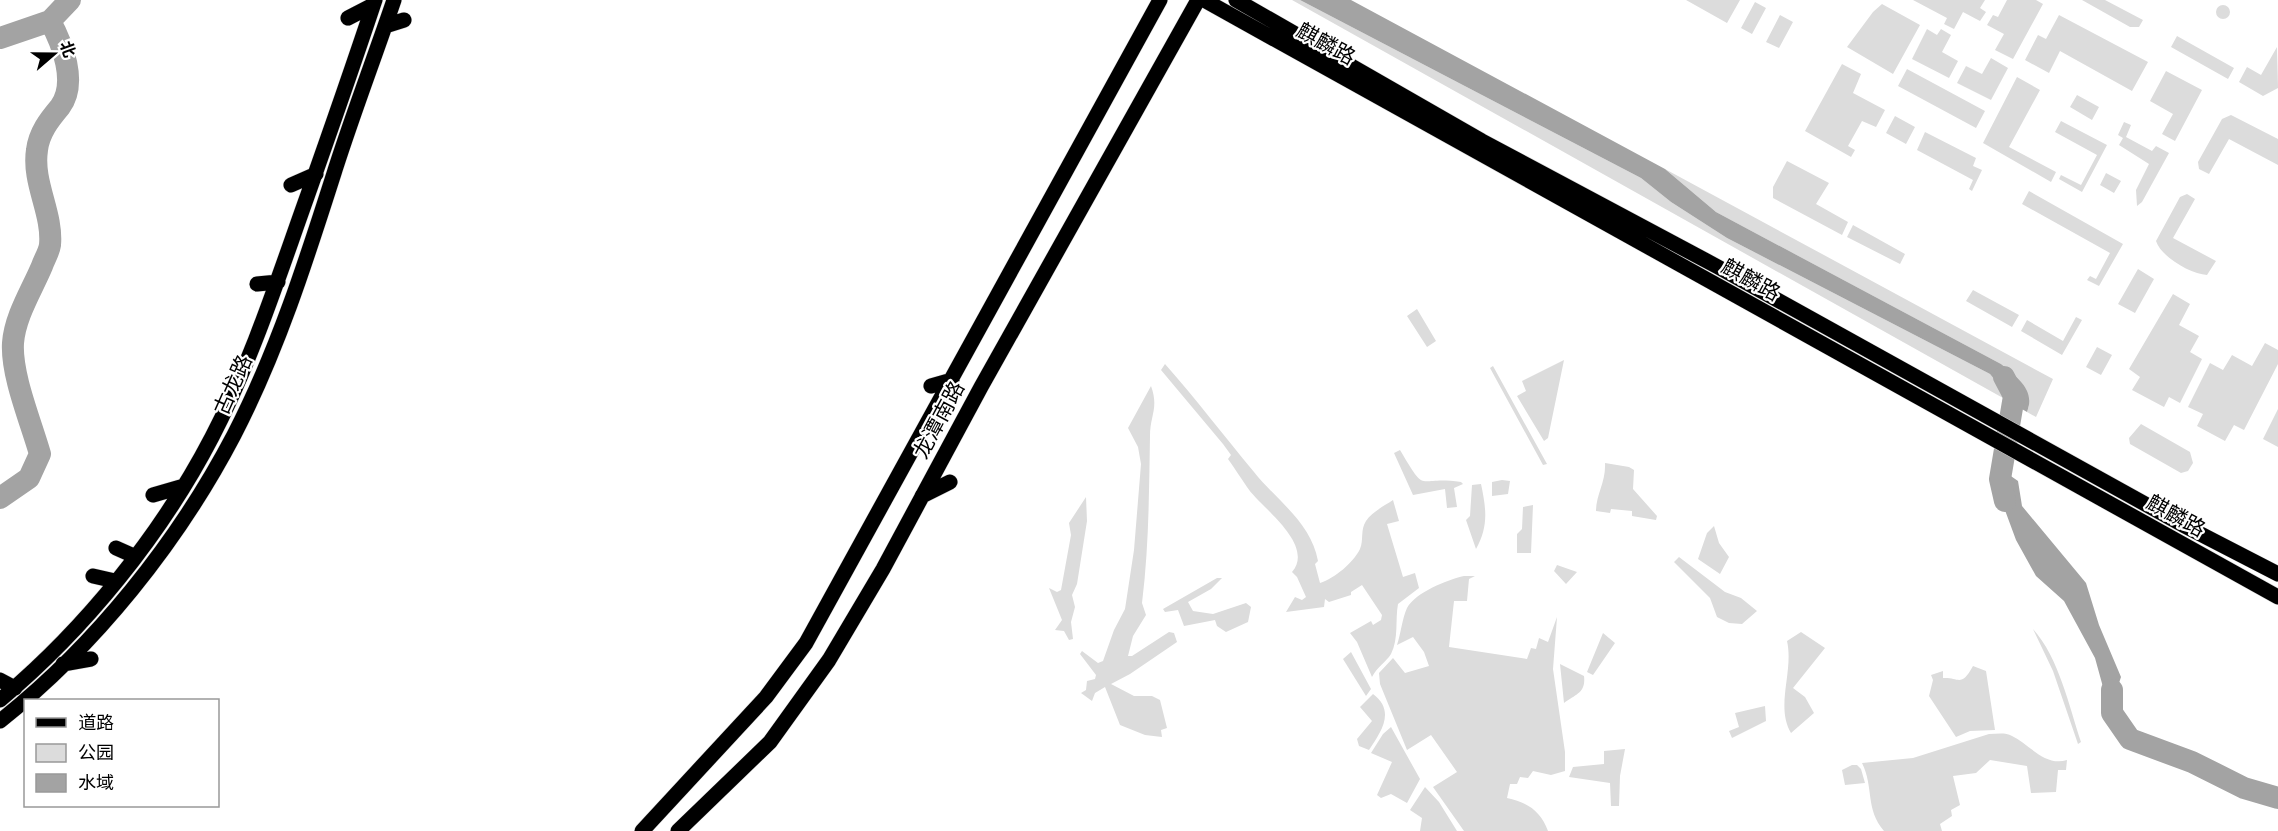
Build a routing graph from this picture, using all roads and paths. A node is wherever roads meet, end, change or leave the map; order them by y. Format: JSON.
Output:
{"nodes":[{"id":1,"x":394,"y":0,"type":"edge"},
{"id":2,"x":1160,"y":0,"type":"edge"},
{"id":3,"x":1198,"y":0,"type":"edge"},
{"id":4,"x":1204,"y":0,"type":"edge"},
{"id":5,"x":1236,"y":0,"type":"edge"},
{"id":6,"x":374,"y":2,"type":"edge"},
{"id":7,"x":348,"y":18,"type":"dead end"},
{"id":8,"x":404,"y":20,"type":"dead end"},
{"id":9,"x":385,"y":26,"type":"junction"},
{"id":10,"x":316,"y":174,"type":"junction"},
{"id":11,"x":291,"y":185,"type":"dead end"},
{"id":12,"x":278,"y":282,"type":"junction"},
{"id":13,"x":257,"y":284,"type":"dead end"},
{"id":14,"x":952,"y":380,"type":"junction"},
{"id":15,"x":931,"y":386,"type":"dead end"},
{"id":16,"x":950,"y":482,"type":"dead end"},
{"id":17,"x":184,"y":486,"type":"junction"},
{"id":18,"x":153,"y":495,"type":"dead end"},
{"id":19,"x":922,"y":496,"type":"junction"},
{"id":20,"x":116,"y":548,"type":"dead end"},
{"id":21,"x":134,"y":556,"type":"junction"},
{"id":22,"x":2278,"y":574,"type":"edge"},
{"id":23,"x":93,"y":576,"type":"dead end"},
{"id":24,"x":115,"y":581,"type":"junction"},
{"id":25,"x":2278,"y":597,"type":"edge"},
{"id":26,"x":91,"y":659,"type":"dead end"},
{"id":27,"x":63,"y":664,"type":"junction"},
{"id":28,"x":0,"y":680,"type":"edge"},
{"id":29,"x":15,"y":688,"type":"junction"},
{"id":30,"x":24,"y":699,"type":"edge"},
{"id":31,"x":24,"y":699,"type":"edge"},
{"id":32,"x":0,"y":700,"type":"edge"},
{"id":33,"x":0,"y":721,"type":"edge"},
{"id":34,"x":642,"y":831,"type":"edge"},
{"id":35,"x":678,"y":831,"type":"edge"}],
"edges":[{"from":1,"to":9,"type":"main road","name":"古龙路"},
{"from":2,"to":14,"type":"main road","name":"龙潭南路"},
{"from":3,"to":19,"type":"main road","name":"龙潭南路"},
{"from":4,"to":25,"type":"main road","name":"麒麟路"},
{"from":5,"to":22,"type":"main road","name":"麒麟路"},
{"from":6,"to":7,"type":"main road"},
{"from":6,"to":10,"type":"main road","name":"古龙路"},
{"from":8,"to":9,"type":"main road"},
{"from":9,"to":27,"type":"main road","name":"古龙路"},
{"from":10,"to":11,"type":"main road"},
{"from":10,"to":12,"type":"main road","name":"古龙路"},
{"from":12,"to":13,"type":"main road"},
{"from":12,"to":17,"type":"main road","name":"古龙路"},
{"from":14,"to":15,"type":"main road"},
{"from":14,"to":34,"type":"main road","name":"龙潭南路"},
{"from":16,"to":19,"type":"main road"},
{"from":17,"to":18,"type":"main road"},
{"from":17,"to":21,"type":"main road","name":"古龙路"},
{"from":19,"to":35,"type":"main road","name":"龙潭南路"},
{"from":20,"to":21,"type":"main road"},
{"from":21,"to":24,"type":"main road","name":"古龙路"},
{"from":23,"to":24,"type":"main road"},
{"from":24,"to":29,"type":"main road","name":"古龙路"},
{"from":26,"to":27,"type":"main road"},
{"from":27,"to":31,"type":"main road","name":"古龙路"},
{"from":28,"to":29,"type":"main road"},
{"from":29,"to":32,"type":"main road","name":"古龙路"},
{"from":30,"to":33,"type":"main road","name":"古龙路"}]}
